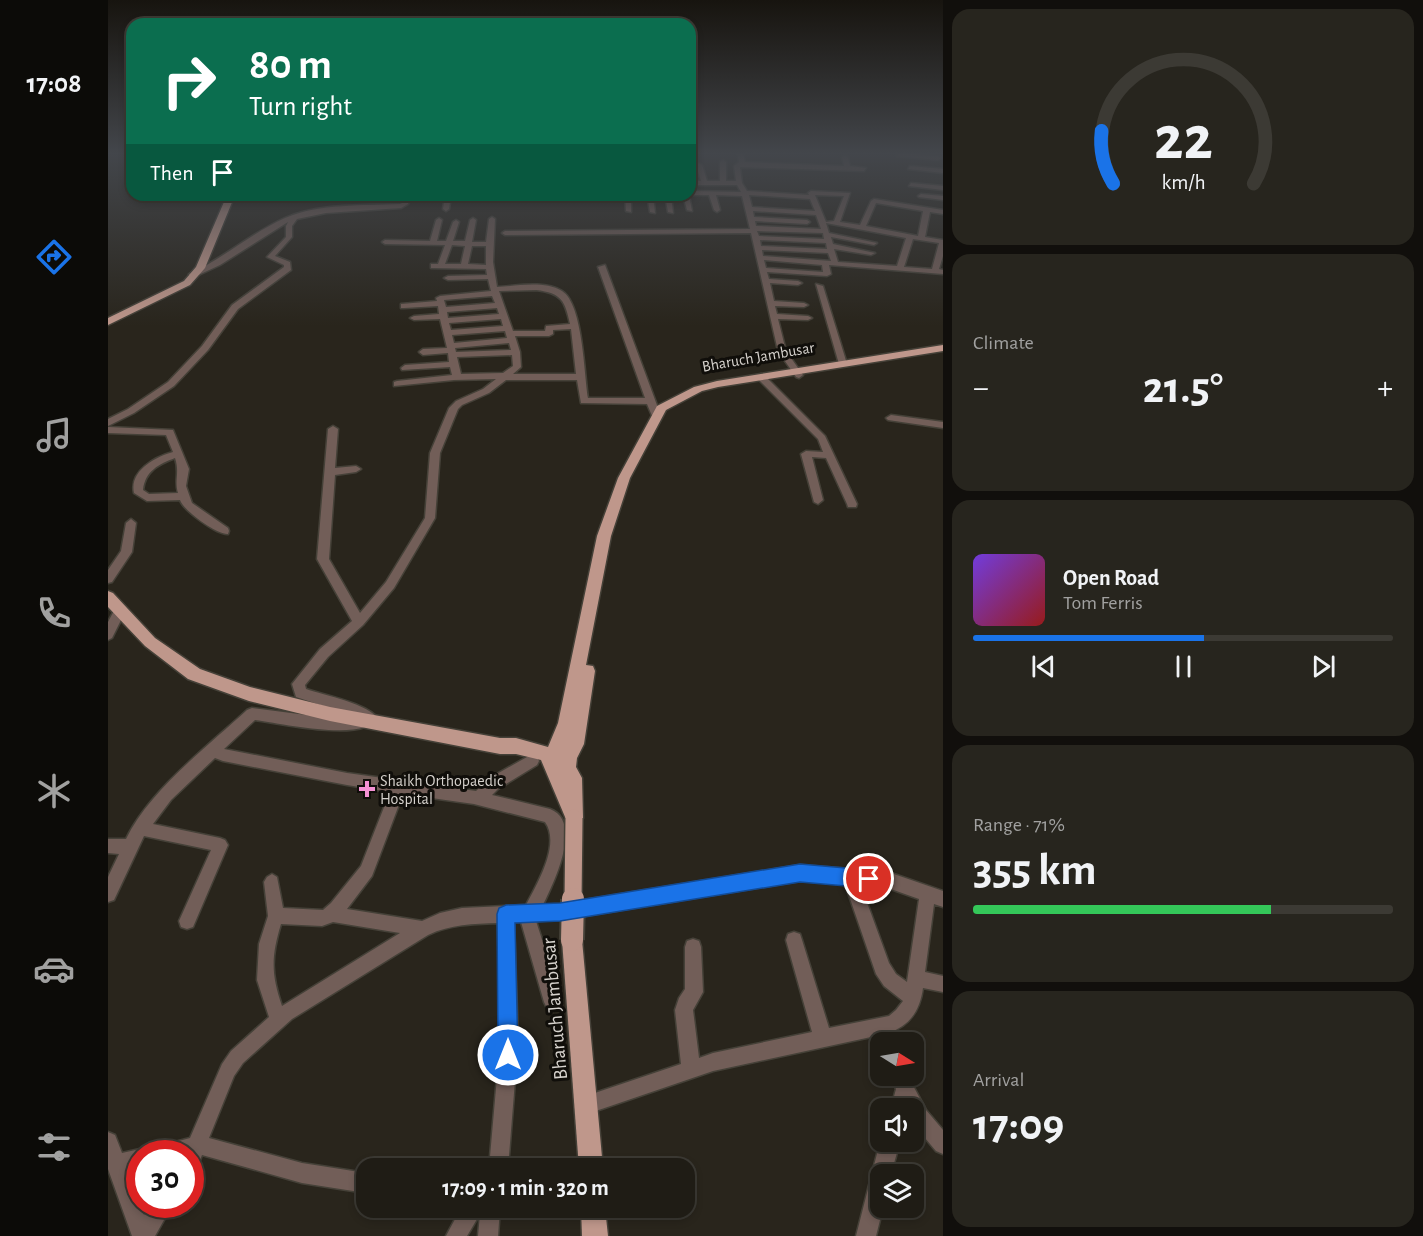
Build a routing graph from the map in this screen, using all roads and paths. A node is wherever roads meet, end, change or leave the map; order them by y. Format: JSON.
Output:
{"nodes":[{"id":1,"x":224,"y":211,"type":"edge"},
{"id":2,"x":338,"y":211,"type":"edge"},
{"id":3,"x":749,"y":211,"type":"edge"},
{"id":4,"x":807,"y":211,"type":"edge"},
{"id":5,"x":841,"y":211,"type":"edge"},
{"id":6,"x":869,"y":211,"type":"edge"},
{"id":7,"x":927,"y":211,"type":"edge"},
{"id":8,"x":819,"y":213,"type":"joint"},
{"id":9,"x":294,"y":218,"type":"junction"},
{"id":10,"x":473,"y":219,"type":"dead end"},
{"id":11,"x":492,"y":219,"type":"dead end"},
{"id":12,"x":751,"y":219,"type":"junction"},
{"id":13,"x":439,"y":220,"type":"dead end"},
{"id":14,"x":823,"y":221,"type":"junction"},
{"id":15,"x":456,"y":222,"type":"dead end"},
{"id":16,"x":807,"y":222,"type":"dead end"},
{"id":17,"x":836,"y":224,"type":"junction"},
{"id":18,"x":862,"y":228,"type":"junction"},
{"id":19,"x":878,"y":231,"type":"junction"},
{"id":20,"x":420,"y":232,"type":"dead end"},
{"id":21,"x":755,"y":232,"type":"junction"},
{"id":22,"x":506,"y":233,"type":"dead end"},
{"id":23,"x":910,"y":236,"type":"junction"},
{"id":24,"x":921,"y":238,"type":"junction"},
{"id":25,"x":828,"y":241,"type":"junction"},
{"id":26,"x":385,"y":242,"type":"dead end"},
{"id":27,"x":416,"y":242,"type":"junction"},
{"id":28,"x":943,"y":242,"type":"edge"},
{"id":29,"x":433,"y":243,"type":"junction"},
{"id":30,"x":449,"y":243,"type":"junction"},
{"id":31,"x":468,"y":243,"type":"junction"},
{"id":32,"x":490,"y":243,"type":"junction"},
{"id":33,"x":874,"y":243,"type":"junction"},
{"id":34,"x":758,"y":248,"type":"junction"},
{"id":35,"x":761,"y":258,"type":"junction"},
{"id":36,"x":825,"y":263,"type":"junction"},
{"id":37,"x":835,"y":263,"type":"junction"},
{"id":38,"x":464,"y":267,"type":"junction"},
{"id":39,"x":602,"y":267,"type":"dead end"},
{"id":40,"x":900,"y":268,"type":"junction"},
{"id":41,"x":763,"y":270,"type":"junction"},
{"id":42,"x":491,"y":272,"type":"junction"},
{"id":43,"x":939,"y":272,"type":"edge"},
{"id":44,"x":192,"y":276,"type":"junction"},
{"id":45,"x":448,"y":278,"type":"dead end"},
{"id":46,"x":766,"y":281,"type":"junction"},
{"id":47,"x":798,"y":283,"type":"dead end"},
{"id":48,"x":819,"y":286,"type":"dead end"},
{"id":49,"x":495,"y":291,"type":"junction"},
{"id":50,"x":771,"y":303,"type":"junction"},
{"id":51,"x":804,"y":305,"type":"dead end"},
{"id":52,"x":404,"y":306,"type":"dead end"},
{"id":53,"x":500,"y":310,"type":"junction"},
{"id":54,"x":443,"y":313,"type":"junction"},
{"id":55,"x":774,"y":316,"type":"junction"},
{"id":56,"x":414,"y":318,"type":"dead end"},
{"id":57,"x":808,"y":318,"type":"dead end"},
{"id":58,"x":108,"y":322,"type":"edge"},
{"id":59,"x":574,"y":326,"type":"junction"},
{"id":60,"x":448,"y":333,"type":"junction"},
{"id":61,"x":509,"y":334,"type":"junction"},
{"id":62,"x":943,"y":350,"type":"edge"},
{"id":63,"x":423,"y":352,"type":"dead end"},
{"id":64,"x":516,"y":352,"type":"junction"},
{"id":65,"x":924,"y":353,"type":"junction"},
{"id":66,"x":454,"y":360,"type":"junction"},
{"id":67,"x":843,"y":364,"type":"junction"},
{"id":68,"x":499,"y":367,"type":"dead end"},
{"id":69,"x":405,"y":368,"type":"dead end"},
{"id":70,"x":797,"y":374,"type":"junction"},
{"id":71,"x":507,"y":376,"type":"junction"},
{"id":72,"x":580,"y":377,"type":"junction"},
{"id":73,"x":764,"y":378,"type":"junction"},
{"id":74,"x":397,"y":384,"type":"dead end"},
{"id":75,"x":659,"y":410,"type":"junction"},
{"id":76,"x":891,"y":418,"type":"dead end"},
{"id":77,"x":108,"y":423,"type":"edge"},
{"id":78,"x":943,"y":424,"type":"edge"},
{"id":79,"x":333,"y":429,"type":"dead end"},
{"id":80,"x":108,"y":430,"type":"edge"},
{"id":81,"x":177,"y":454,"type":"junction"},
{"id":82,"x":830,"y":455,"type":"junction"},
{"id":83,"x":356,"y":469,"type":"dead end"},
{"id":84,"x":330,"y":472,"type":"junction"},
{"id":85,"x":184,"y":496,"type":"junction"},
{"id":86,"x":818,"y":500,"type":"dead end"},
{"id":87,"x":852,"y":504,"type":"dead end"},
{"id":88,"x":131,"y":523,"type":"dead end"},
{"id":89,"x":224,"y":531,"type":"dead end"},
{"id":90,"x":108,"y":579,"type":"edge"},
{"id":91,"x":108,"y":597,"type":"edge"},
{"id":92,"x":120,"y":610,"type":"junction"},
{"id":93,"x":357,"y":619,"type":"junction"},
{"id":94,"x":109,"y":632,"type":"edge"},
{"id":95,"x":376,"y":723,"type":"junction"},
{"id":96,"x":500,"y":746,"type":"junction"},
{"id":97,"x":213,"y":750,"type":"junction"},
{"id":98,"x":532,"y":761,"type":"junction"},
{"id":99,"x":557,"y":762,"type":"junction"},
{"id":100,"x":399,"y":786,"type":"junction"},
{"id":101,"x":479,"y":798,"type":"junction"},
{"id":102,"x":140,"y":828,"type":"junction"},
{"id":103,"x":108,"y":846,"type":"edge"},
{"id":104,"x":130,"y":847,"type":"junction"},
{"id":105,"x":850,"y":877,"type":"junction"},
{"id":106,"x":272,"y":882,"type":"dead end"},
{"id":107,"x":108,"y":894,"type":"edge"},
{"id":108,"x":938,"y":896,"type":"edge"},
{"id":109,"x":528,"y":913,"type":"junction"},
{"id":110,"x":332,"y":914,"type":"junction"},
{"id":111,"x":506,"y":914,"type":"junction"},
{"id":112,"x":276,"y":916,"type":"junction"},
{"id":113,"x":187,"y":921,"type":"dead end"},
{"id":114,"x":422,"y":929,"type":"junction"},
{"id":115,"x":794,"y":940,"type":"dead end"},
{"id":116,"x":693,"y":947,"type":"dead end"},
{"id":117,"x":916,"y":978,"type":"junction"},
{"id":118,"x":943,"y":984,"type":"edge"},
{"id":119,"x":913,"y":998,"type":"junction"},
{"id":120,"x":553,"y":1002,"type":"dead end"},
{"id":121,"x":278,"y":1019,"type":"junction"},
{"id":122,"x":884,"y":1032,"type":"edge"},
{"id":123,"x":870,"y":1036,"type":"edge"},
{"id":124,"x":823,"y":1038,"type":"junction"},
{"id":125,"x":691,"y":1069,"type":"junction"},
{"id":126,"x":904,"y":1086,"type":"edge"},
{"id":127,"x":587,"y":1105,"type":"junction"},
{"id":128,"x":200,"y":1140,"type":"edge"},
{"id":129,"x":108,"y":1142,"type":"edge"},
{"id":130,"x":943,"y":1144,"type":"edge"},
{"id":131,"x":204,"y":1155,"type":"edge"},
{"id":132,"x":499,"y":1158,"type":"edge"},
{"id":133,"x":590,"y":1158,"type":"edge"},
{"id":134,"x":126,"y":1162,"type":"edge"},
{"id":135,"x":117,"y":1164,"type":"junction"},
{"id":136,"x":356,"y":1181,"type":"edge"},
{"id":137,"x":154,"y":1218,"type":"edge"},
{"id":138,"x":466,"y":1218,"type":"edge"},
{"id":139,"x":489,"y":1218,"type":"edge"},
{"id":140,"x":594,"y":1218,"type":"edge"},
{"id":141,"x":870,"y":1218,"type":"edge"},
{"id":142,"x":142,"y":1236,"type":"edge"},
{"id":143,"x":456,"y":1236,"type":"edge"},
{"id":144,"x":488,"y":1236,"type":"edge"},
{"id":145,"x":595,"y":1236,"type":"edge"},
{"id":146,"x":866,"y":1236,"type":"edge"}],
"edges":[{"from":1,"to":44,"type":"main road"},
{"from":2,"to":9,"type":"street"},
{"from":3,"to":12,"type":"street"},
{"from":4,"to":8,"type":"street"},
{"from":5,"to":17,"type":"street"},
{"from":6,"to":18,"type":"street"},
{"from":7,"to":24,"type":"street"},
{"from":8,"to":14,"type":"street"},
{"from":9,"to":44,"type":"street"},
{"from":9,"to":77,"type":"street"},
{"from":10,"to":31,"type":"street"},
{"from":11,"to":32,"type":"street"},
{"from":12,"to":16,"type":"street"},
{"from":12,"to":21,"type":"street"},
{"from":13,"to":29,"type":"street"},
{"from":14,"to":17,"type":"street"},
{"from":14,"to":25,"type":"street"},
{"from":15,"to":30,"type":"street"},
{"from":17,"to":18,"type":"street"},
{"from":18,"to":19,"type":"street"},
{"from":19,"to":23,"type":"street"},
{"from":19,"to":33,"type":"street"},
{"from":20,"to":27,"type":"street"},
{"from":21,"to":22,"type":"street"},
{"from":21,"to":25,"type":"street"},
{"from":21,"to":34,"type":"street"},
{"from":23,"to":24,"type":"street"},
{"from":23,"to":40,"type":"street"},
{"from":24,"to":28,"type":"street"},
{"from":25,"to":33,"type":"street"},
{"from":25,"to":33,"type":"street"},
{"from":25,"to":34,"type":"street"},
{"from":25,"to":37,"type":"street"},
{"from":26,"to":27,"type":"street"},
{"from":27,"to":29,"type":"street"},
{"from":28,"to":43,"type":"street"},
{"from":29,"to":30,"type":"street"},
{"from":30,"to":31,"type":"street"},
{"from":30,"to":38,"type":"street"},
{"from":31,"to":32,"type":"street"},
{"from":31,"to":38,"type":"street"},
{"from":32,"to":42,"type":"street"},
{"from":34,"to":35,"type":"street"},
{"from":35,"to":36,"type":"street"},
{"from":35,"to":41,"type":"street"},
{"from":36,"to":37,"type":"street"},
{"from":36,"to":41,"type":"street"},
{"from":37,"to":40,"type":"street"},
{"from":38,"to":42,"type":"street"},
{"from":39,"to":75,"type":"street"},
{"from":40,"to":43,"type":"street"},
{"from":41,"to":46,"type":"street"},
{"from":42,"to":45,"type":"street"},
{"from":42,"to":49,"type":"street"},
{"from":44,"to":58,"type":"main road"},
{"from":46,"to":47,"type":"street"},
{"from":46,"to":50,"type":"street"},
{"from":48,"to":67,"type":"street"},
{"from":49,"to":53,"type":"street"},
{"from":49,"to":54,"type":"street"},
{"from":49,"to":59,"type":"street"},
{"from":50,"to":51,"type":"street"},
{"from":50,"to":55,"type":"street"},
{"from":52,"to":54,"type":"street"},
{"from":53,"to":54,"type":"street"},
{"from":53,"to":61,"type":"street"},
{"from":54,"to":56,"type":"street"},
{"from":54,"to":60,"type":"street"},
{"from":55,"to":57,"type":"street"},
{"from":55,"to":70,"type":"street"},
{"from":59,"to":61,"type":"street"},
{"from":59,"to":72,"type":"street"},
{"from":60,"to":61,"type":"street"},
{"from":60,"to":66,"type":"street"},
{"from":61,"to":64,"type":"street"},
{"from":61,"to":66,"type":"street"},
{"from":62,"to":65,"type":"main road","name":"Bharuch Jambusar"},
{"from":63,"to":66,"type":"street"},
{"from":64,"to":66,"type":"street"},
{"from":64,"to":71,"type":"street"},
{"from":65,"to":67,"type":"main road","name":"Bharuch Jambusar"},
{"from":65,"to":70,"type":"main road","name":"Bharuch Jambusar"},
{"from":66,"to":68,"type":"street"},
{"from":66,"to":69,"type":"street"},
{"from":66,"to":71,"type":"street"},
{"from":66,"to":74,"type":"street"},
{"from":67,"to":70,"type":"main road","name":"Bharuch Jambusar"},
{"from":70,"to":73,"type":"main road","name":"Bharuch Jambusar"},
{"from":71,"to":72,"type":"street"},
{"from":71,"to":93,"type":"street"},
{"from":72,"to":75,"type":"street"},
{"from":73,"to":75,"type":"main road","name":"Bharuch Jambusar"},
{"from":73,"to":82,"type":"street"},
{"from":75,"to":99,"type":"main road","name":"Bharuch Jambusar"},
{"from":76,"to":78,"type":"street"},
{"from":79,"to":84,"type":"street"},
{"from":80,"to":81,"type":"street"},
{"from":81,"to":85,"type":"street"},
{"from":81,"to":85,"type":"street"},
{"from":82,"to":86,"type":"street"},
{"from":82,"to":87,"type":"street"},
{"from":83,"to":84,"type":"street"},
{"from":84,"to":93,"type":"street"},
{"from":85,"to":89,"type":"street"},
{"from":88,"to":90,"type":"street"},
{"from":91,"to":92,"type":"main road"},
{"from":92,"to":94,"type":"street"},
{"from":92,"to":95,"type":"main road"},
{"from":93,"to":95,"type":"street"},
{"from":95,"to":96,"type":"main road"},
{"from":95,"to":97,"type":"street"},
{"from":96,"to":98,"type":"main road"},
{"from":96,"to":99,"type":"main road"},
{"from":97,"to":100,"type":"street"},
{"from":97,"to":102,"type":"street"},
{"from":98,"to":99,"type":"main road"},
{"from":98,"to":101,"type":"street"},
{"from":99,"to":127,"type":"main road","name":"Bharuch Jambusar","bridge":true},
{"from":100,"to":101,"type":"street"},
{"from":100,"to":110,"type":"street"},
{"from":101,"to":109,"type":"street"},
{"from":102,"to":104,"type":"street"},
{"from":102,"to":113,"type":"street"},
{"from":103,"to":104,"type":"street"},
{"from":104,"to":107,"type":"street"},
{"from":105,"to":108,"type":"street"},
{"from":105,"to":109,"type":"street"},
{"from":105,"to":119,"type":"street"},
{"from":106,"to":112,"type":"street"},
{"from":108,"to":117,"type":"street"},
{"from":109,"to":111,"type":"street"},
{"from":109,"to":120,"type":"street"},
{"from":110,"to":112,"type":"street"},
{"from":110,"to":114,"type":"street"},
{"from":111,"to":114,"type":"street"},
{"from":111,"to":132,"type":"street"},
{"from":112,"to":121,"type":"street"},
{"from":114,"to":121,"type":"street"},
{"from":115,"to":124,"type":"street"},
{"from":116,"to":125,"type":"street"},
{"from":117,"to":118,"type":"street"},
{"from":117,"to":119,"type":"street"},
{"from":119,"to":122,"type":"street"},
{"from":121,"to":128,"type":"street"},
{"from":123,"to":124,"type":"street"},
{"from":124,"to":125,"type":"street"},
{"from":125,"to":127,"type":"street"},
{"from":126,"to":130,"type":"street"},
{"from":127,"to":133,"type":"main road","name":"Bharuch Jambusar"},
{"from":129,"to":135,"type":"street"},
{"from":131,"to":136,"type":"street"},
{"from":134,"to":135,"type":"street"},
{"from":135,"to":142,"type":"street"},
{"from":137,"to":142,"type":"street"},
{"from":138,"to":143,"type":"street"},
{"from":139,"to":144,"type":"street"},
{"from":140,"to":145,"type":"main road"},
{"from":141,"to":146,"type":"street"}]}
